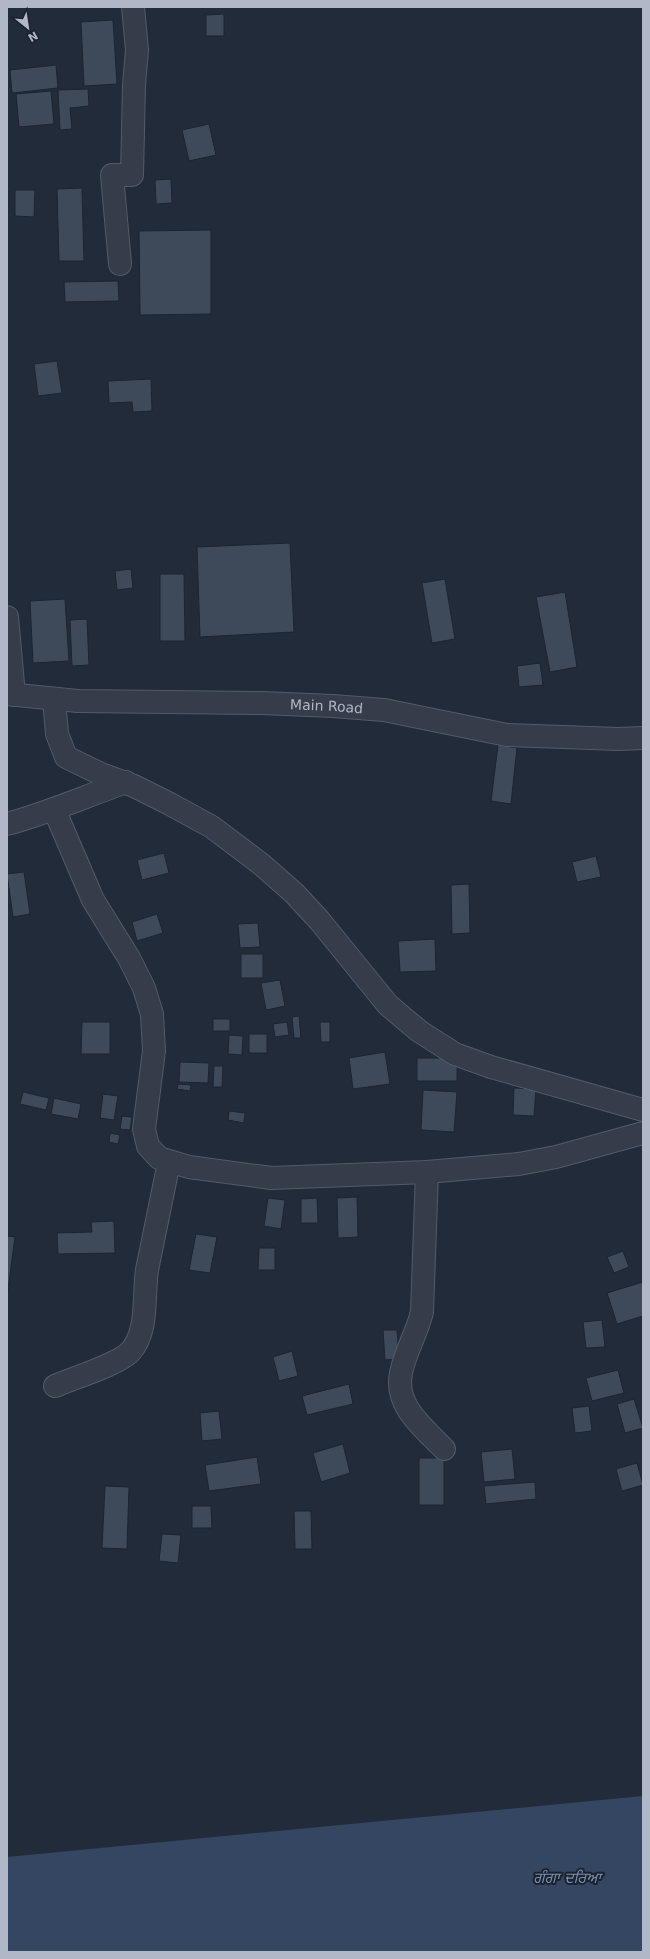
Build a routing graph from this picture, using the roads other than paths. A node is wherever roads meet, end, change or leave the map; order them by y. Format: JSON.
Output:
{"nodes":[{"id":1,"x":133,"y":7,"type":"edge"},
{"id":2,"x":120,"y":264,"type":"dead end"},
{"id":3,"x":7,"y":617,"type":"edge"},
{"id":4,"x":11,"y":695,"type":"edge"},
{"id":5,"x":54,"y":699,"type":"junction"},
{"id":6,"x":642,"y":740,"type":"edge"},
{"id":7,"x":126,"y":782,"type":"junction"},
{"id":8,"x":54,"y":809,"type":"junction"},
{"id":9,"x":7,"y":824,"type":"edge"},
{"id":10,"x":643,"y":1110,"type":"edge"},
{"id":11,"x":643,"y":1133,"type":"edge"},
{"id":12,"x":169,"y":1162,"type":"junction"},
{"id":13,"x":427,"y":1172,"type":"junction"},
{"id":14,"x":55,"y":1386,"type":"dead end"},
{"id":15,"x":444,"y":1449,"type":"dead end"}],
"edges":[{"from":1,"to":2,"type":"street"},
{"from":3,"to":4,"type":"street"},
{"from":4,"to":5,"type":"street","name":"Main Road"},
{"from":5,"to":6,"type":"street","name":"Main Road"},
{"from":5,"to":7,"type":"street"},
{"from":7,"to":8,"type":"street"},
{"from":7,"to":10,"type":"street"},
{"from":8,"to":9,"type":"street"},
{"from":8,"to":12,"type":"street"},
{"from":11,"to":13,"type":"street"},
{"from":12,"to":13,"type":"street"},
{"from":12,"to":14,"type":"street"},
{"from":13,"to":15,"type":"street"}]}
